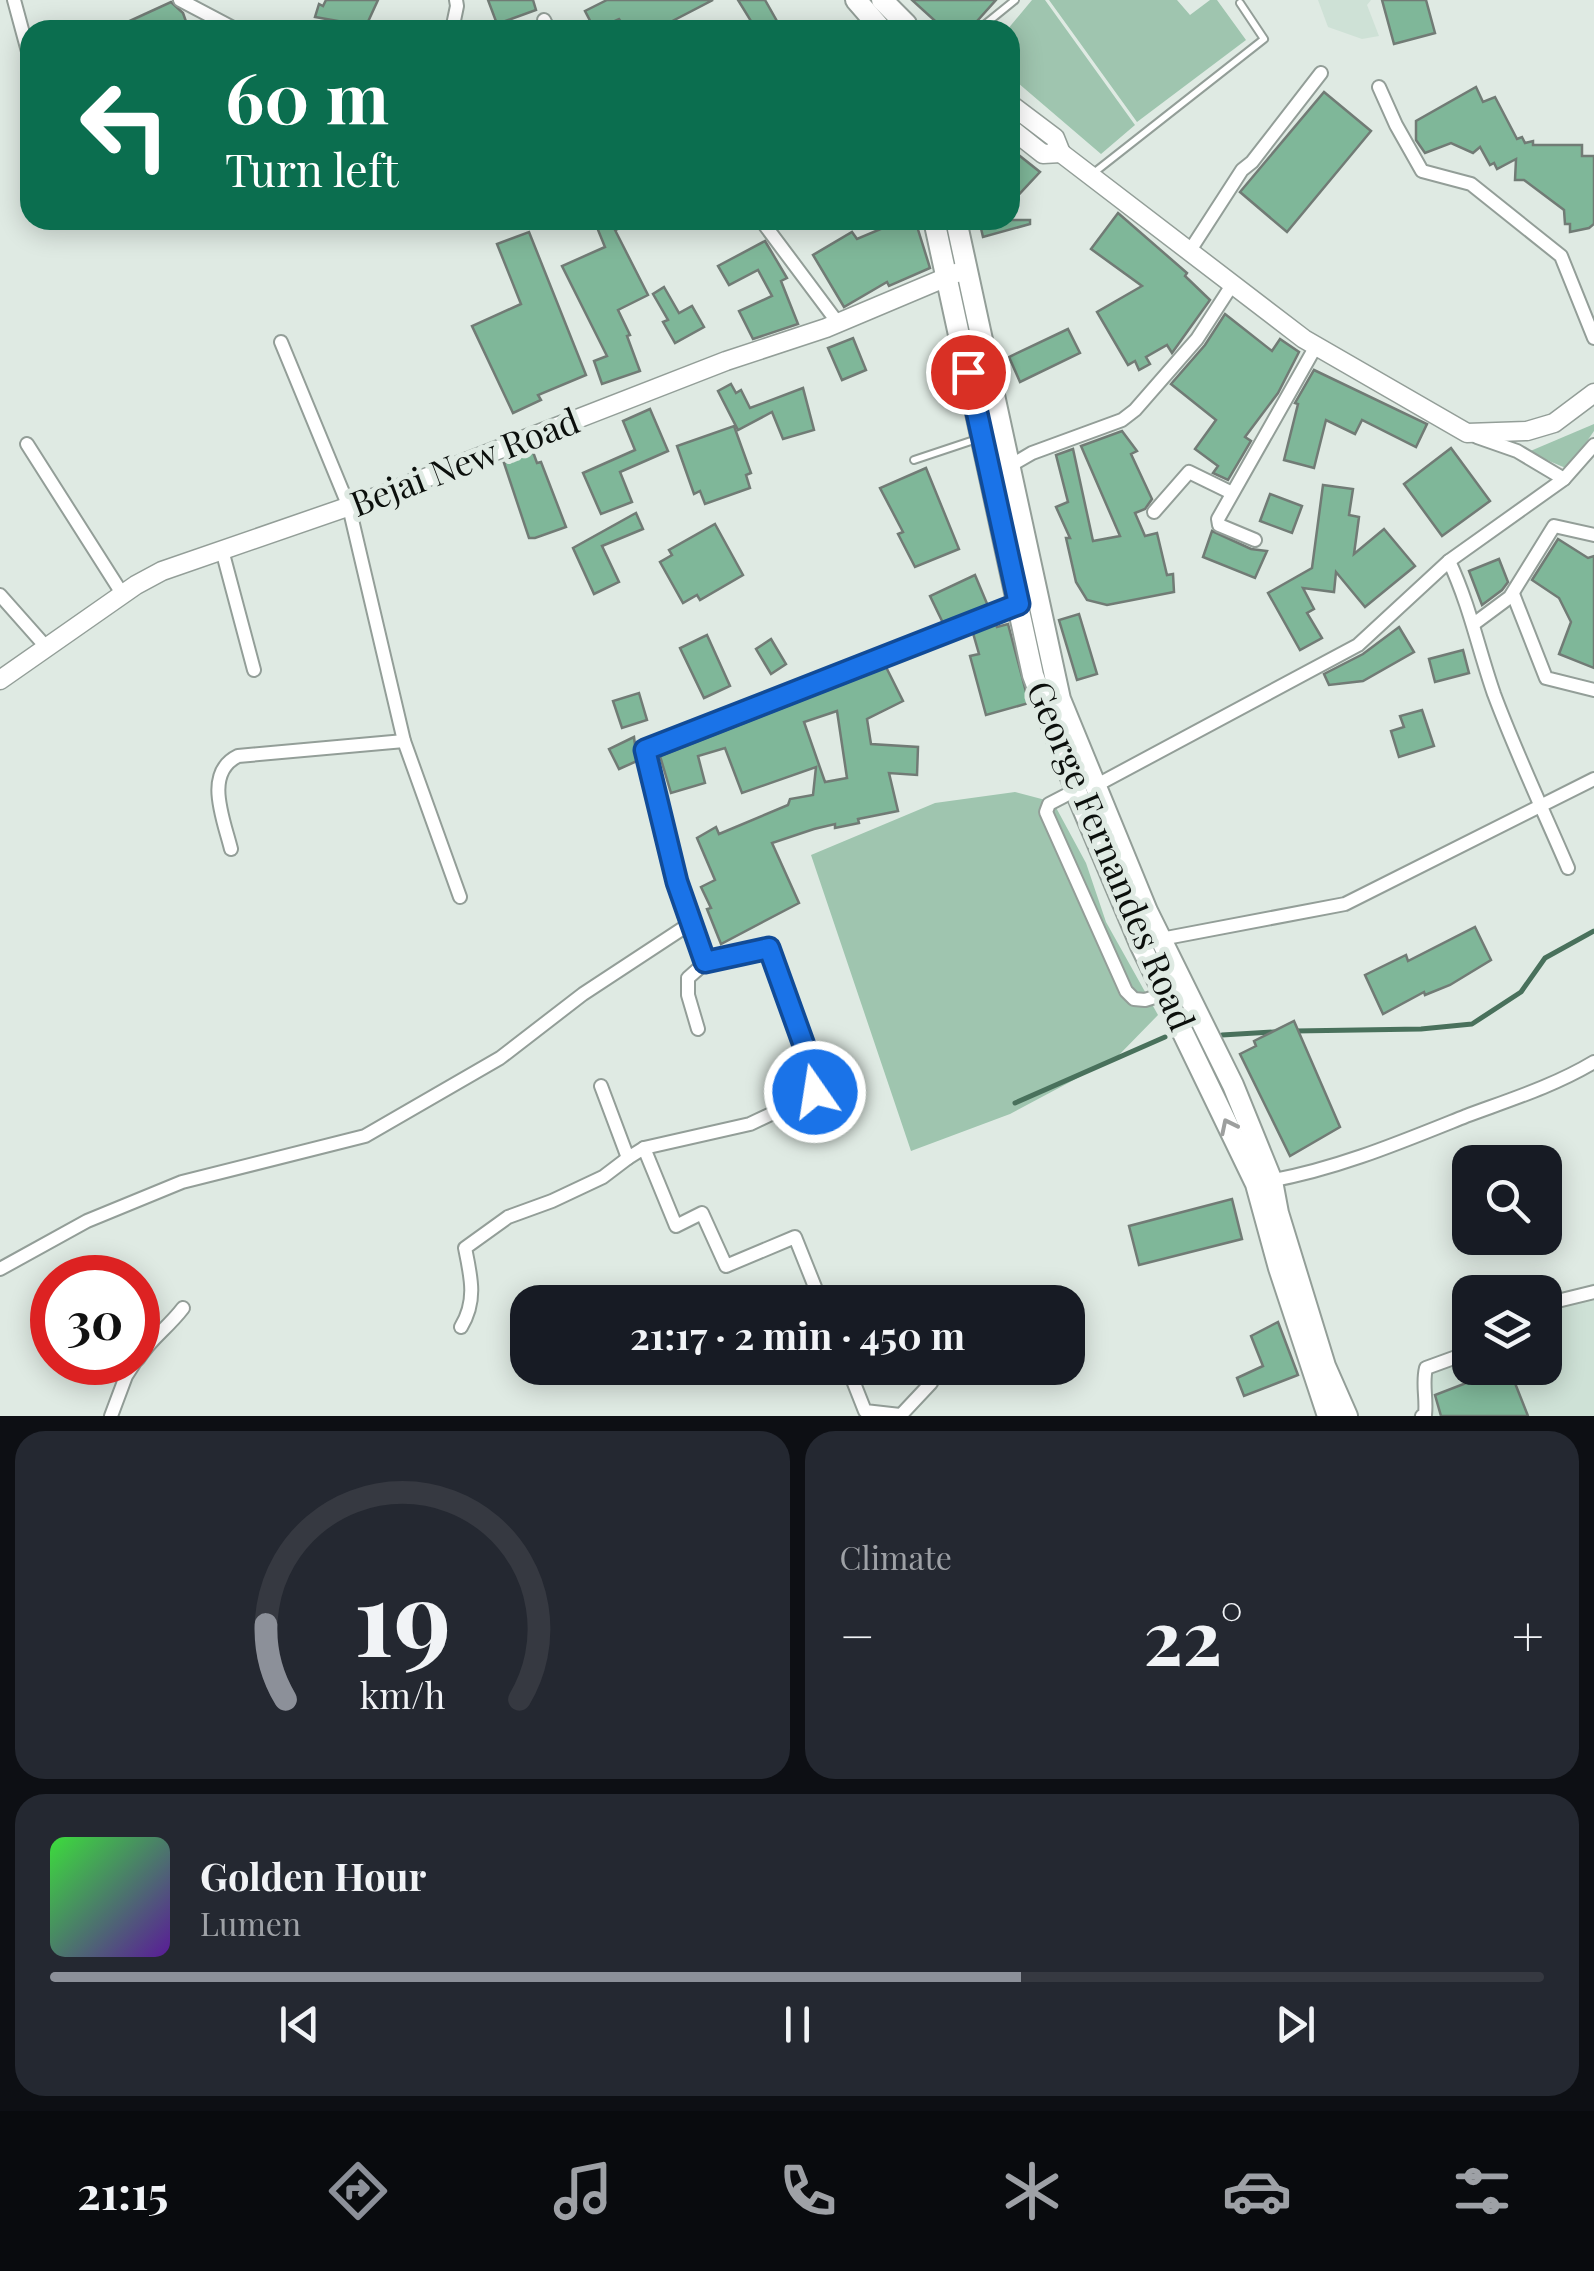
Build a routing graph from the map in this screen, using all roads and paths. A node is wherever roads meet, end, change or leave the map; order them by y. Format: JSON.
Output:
{"nodes":[{"id":1,"x":180,"y":0,"type":"edge"},
{"id":2,"x":856,"y":0,"type":"edge"},
{"id":3,"x":882,"y":0,"type":"edge"},
{"id":4,"x":1015,"y":0,"type":"edge"},
{"id":5,"x":1240,"y":4,"type":"dead end"},
{"id":6,"x":218,"y":20,"type":"edge"},
{"id":7,"x":873,"y":20,"type":"edge"},
{"id":8,"x":902,"y":20,"type":"edge"},
{"id":9,"x":990,"y":20,"type":"edge"},
{"id":10,"x":1321,"y":73,"type":"dead end"},
{"id":11,"x":1379,"y":87,"type":"dead end"},
{"id":12,"x":1020,"y":112,"type":"edge"},
{"id":13,"x":1020,"y":136,"type":"edge"},
{"id":14,"x":1061,"y":154,"type":"junction"},
{"id":15,"x":1090,"y":176,"type":"junction"},
{"id":16,"x":768,"y":230,"type":"edge"},
{"id":17,"x":938,"y":230,"type":"edge"},
{"id":18,"x":956,"y":230,"type":"edge"},
{"id":19,"x":1189,"y":252,"type":"junction"},
{"id":20,"x":956,"y":272,"type":"junction"},
{"id":21,"x":1232,"y":285,"type":"junction"},
{"id":22,"x":838,"y":323,"type":"junction"},
{"id":23,"x":1594,"y":338,"type":"edge"},
{"id":24,"x":281,"y":342,"type":"dead end"},
{"id":25,"x":1316,"y":346,"type":"junction"},
{"id":26,"x":1594,"y":393,"type":"edge"},
{"id":27,"x":1467,"y":433,"type":"junction"},
{"id":28,"x":983,"y":437,"type":"junction"},
{"id":29,"x":28,"y":444,"type":"dead end"},
{"id":30,"x":1594,"y":445,"type":"edge"},
{"id":31,"x":914,"y":460,"type":"dead end"},
{"id":32,"x":1008,"y":467,"type":"junction"},
{"id":33,"x":1564,"y":479,"type":"junction"},
{"id":34,"x":1232,"y":494,"type":"junction"},
{"id":35,"x":349,"y":507,"type":"junction"},
{"id":36,"x":1154,"y":512,"type":"dead end"},
{"id":37,"x":1594,"y":534,"type":"edge"},
{"id":38,"x":1255,"y":540,"type":"dead end"},
{"id":39,"x":222,"y":550,"type":"junction"},
{"id":40,"x":1450,"y":560,"type":"junction"},
{"id":41,"x":1512,"y":594,"type":"junction"},
{"id":42,"x":0,"y":595,"type":"edge"},
{"id":43,"x":123,"y":595,"type":"junction"},
{"id":44,"x":1019,"y":604,"type":"junction"},
{"id":45,"x":1475,"y":623,"type":"junction"},
{"id":46,"x":47,"y":648,"type":"junction"},
{"id":47,"x":254,"y":670,"type":"dead end"},
{"id":48,"x":0,"y":680,"type":"edge"},
{"id":49,"x":1594,"y":690,"type":"edge"},
{"id":50,"x":404,"y":741,"type":"junction"},
{"id":51,"x":1594,"y":778,"type":"edge"},
{"id":52,"x":1085,"y":788,"type":"junction"},
{"id":53,"x":1542,"y":807,"type":"junction"},
{"id":54,"x":231,"y":849,"type":"dead end"},
{"id":55,"x":1568,"y":868,"type":"dead end"},
{"id":56,"x":460,"y":897,"type":"dead end"},
{"id":57,"x":691,"y":923,"type":"junction"},
{"id":58,"x":1160,"y":939,"type":"junction"},
{"id":59,"x":705,"y":962,"type":"junction"},
{"id":60,"x":1164,"y":994,"type":"junction"},
{"id":61,"x":698,"y":1030,"type":"dead end"},
{"id":62,"x":1594,"y":1062,"type":"edge"},
{"id":63,"x":601,"y":1086,"type":"dead end"},
{"id":64,"x":644,"y":1148,"type":"junction"},
{"id":65,"x":628,"y":1158,"type":"junction"},
{"id":66,"x":1264,"y":1182,"type":"junction"},
{"id":67,"x":0,"y":1269,"type":"edge"},
{"id":68,"x":815,"y":1285,"type":"edge"},
{"id":69,"x":1594,"y":1292,"type":"edge"},
{"id":70,"x":1562,"y":1300,"type":"edge"},
{"id":71,"x":183,"y":1308,"type":"dead end"},
{"id":72,"x":461,"y":1327,"type":"dead end"},
{"id":73,"x":160,"y":1332,"type":"edge"},
{"id":74,"x":1452,"y":1359,"type":"edge"},
{"id":75,"x":125,"y":1385,"type":"edge"},
{"id":76,"x":855,"y":1385,"type":"edge"},
{"id":77,"x":929,"y":1385,"type":"edge"},
{"id":78,"x":111,"y":1416,"type":"edge"},
{"id":79,"x":900,"y":1416,"type":"edge"},
{"id":80,"x":1328,"y":1416,"type":"edge"},
{"id":81,"x":1347,"y":1416,"type":"edge"},
{"id":82,"x":1422,"y":1416,"type":"edge"}],
"edges":[{"from":1,"to":6,"type":"street"},
{"from":2,"to":7,"type":"main road"},
{"from":3,"to":8,"type":"main road"},
{"from":4,"to":9,"type":"lane"},
{"from":5,"to":15,"type":"lane"},
{"from":10,"to":19,"type":"street"},
{"from":11,"to":23,"type":"street"},
{"from":12,"to":14,"type":"street"},
{"from":13,"to":14,"type":"street"},
{"from":14,"to":15,"type":"street"},
{"from":15,"to":19,"type":"street"},
{"from":16,"to":22,"type":"street"},
{"from":17,"to":20,"type":"main road","name":"George Fernandes Road"},
{"from":18,"to":20,"type":"main road","name":"George Fernandes Road"},
{"from":19,"to":21,"type":"street"},
{"from":20,"to":22,"type":"street","name":"Bejai New Road"},
{"from":20,"to":28,"type":"main road","name":"George Fernandes Road"},
{"from":20,"to":32,"type":"main road","name":"George Fernandes Road"},
{"from":21,"to":25,"type":"street"},
{"from":21,"to":32,"type":"street"},
{"from":22,"to":35,"type":"street","name":"Bejai New Road"},
{"from":24,"to":35,"type":"street"},
{"from":25,"to":27,"type":"street"},
{"from":25,"to":34,"type":"street"},
{"from":26,"to":27,"type":"street"},
{"from":27,"to":33,"type":"street"},
{"from":28,"to":31,"type":"lane"},
{"from":28,"to":44,"type":"main road","name":"George Fernandes Road"},
{"from":29,"to":43,"type":"street"},
{"from":30,"to":33,"type":"street"},
{"from":32,"to":52,"type":"main road","name":"George Fernandes Road"},
{"from":33,"to":40,"type":"street"},
{"from":34,"to":36,"type":"street"},
{"from":34,"to":38,"type":"street"},
{"from":35,"to":39,"type":"street","name":"Bejai New Road"},
{"from":35,"to":50,"type":"street"},
{"from":37,"to":41,"type":"street"},
{"from":39,"to":43,"type":"street","name":"Bejai New Road"},
{"from":39,"to":47,"type":"street"},
{"from":40,"to":45,"type":"street"},
{"from":40,"to":52,"type":"street"},
{"from":41,"to":45,"type":"street"},
{"from":41,"to":49,"type":"street"},
{"from":42,"to":46,"type":"street"},
{"from":43,"to":46,"type":"street","name":"Bejai New Road"},
{"from":44,"to":52,"type":"main road","name":"George Fernandes Road"},
{"from":44,"to":57,"type":"street"},
{"from":45,"to":53,"type":"street"},
{"from":46,"to":48,"type":"street","name":"Bejai New Road"},
{"from":50,"to":54,"type":"street"},
{"from":50,"to":56,"type":"street"},
{"from":51,"to":53,"type":"street"},
{"from":52,"to":58,"type":"main road","name":"George Fernandes Road"},
{"from":52,"to":60,"type":"main road","name":"George Fernandes Road"},
{"from":52,"to":60,"type":"street"},
{"from":53,"to":55,"type":"street"},
{"from":53,"to":58,"type":"street"},
{"from":57,"to":59,"type":"street"},
{"from":57,"to":67,"type":"street"},
{"from":58,"to":66,"type":"main road","name":"George Fernandes Road"},
{"from":59,"to":61,"type":"street"},
{"from":59,"to":64,"type":"street"},
{"from":66,"to":60,"type":"main road","name":"George Fernandes Road","one_way":true},
{"from":62,"to":66,"type":"street"},
{"from":63,"to":65,"type":"street"},
{"from":64,"to":65,"type":"street"},
{"from":64,"to":68,"type":"street"},
{"from":65,"to":72,"type":"street"},
{"from":66,"to":80,"type":"main road","name":"George Fernandes Road"},
{"from":66,"to":81,"type":"main road","name":"George Fernandes Road"},
{"from":69,"to":70,"type":"street"},
{"from":71,"to":73,"type":"street"},
{"from":74,"to":82,"type":"street"},
{"from":75,"to":78,"type":"street"},
{"from":76,"to":79,"type":"street"},
{"from":77,"to":79,"type":"street"}]}
